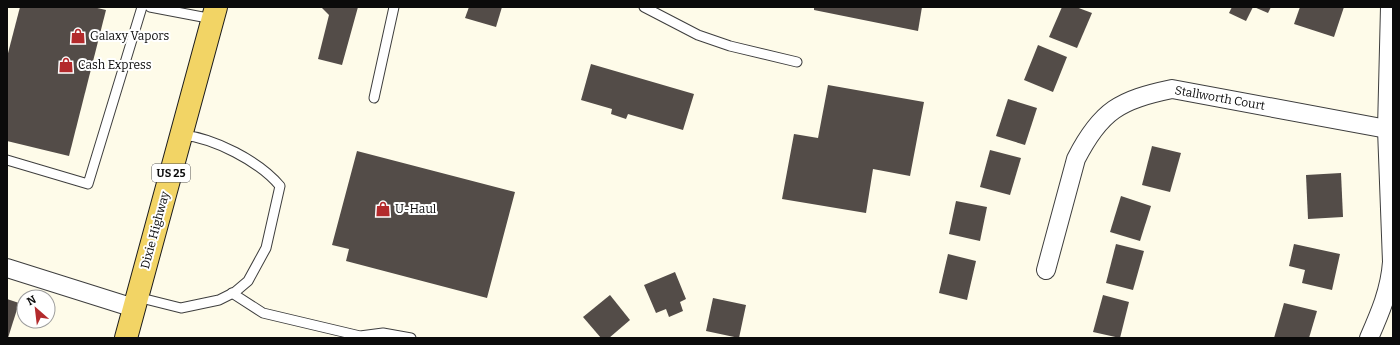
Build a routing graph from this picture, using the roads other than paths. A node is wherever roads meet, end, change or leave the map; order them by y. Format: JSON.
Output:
{"nodes":[{"id":1,"x":142,"y":7,"type":"edge"},
{"id":2,"x":150,"y":7,"type":"edge"},
{"id":3,"x":394,"y":7,"type":"edge"},
{"id":4,"x":644,"y":7,"type":"edge"},
{"id":5,"x":1390,"y":7,"type":"edge"},
{"id":6,"x":215,"y":13,"type":"edge"},
{"id":7,"x":797,"y":62,"type":"dead end"},
{"id":8,"x":374,"y":98,"type":"dead end"},
{"id":9,"x":1387,"y":129,"type":"junction"},
{"id":10,"x":182,"y":135,"type":"junction"},
{"id":11,"x":7,"y":160,"type":"edge"},
{"id":12,"x":7,"y":268,"type":"edge"},
{"id":13,"x":1046,"y":270,"type":"dead end"},
{"id":14,"x":1392,"y":279,"type":"edge"},
{"id":15,"x":232,"y":293,"type":"junction"},
{"id":16,"x":136,"y":303,"type":"junction"},
{"id":17,"x":126,"y":338,"type":"edge"},
{"id":18,"x":411,"y":338,"type":"edge"},
{"id":19,"x":1369,"y":338,"type":"edge"}],
"edges":[{"from":1,"to":11,"type":"lane"},
{"from":2,"to":6,"type":"lane"},
{"from":3,"to":8,"type":"lane"},
{"from":4,"to":7,"type":"lane"},
{"from":5,"to":9,"type":"street"},
{"from":6,"to":10,"type":"main road","name":"Dixie Highway","number":"US 25"},
{"from":9,"to":13,"type":"street","name":"Stallworth Court"},
{"from":9,"to":14,"type":"street"},
{"from":10,"to":15,"type":"lane"},
{"from":10,"to":16,"type":"main road","name":"Dixie Highway","number":"US 25"},
{"from":12,"to":16,"type":"street"},
{"from":14,"to":19,"type":"street"},
{"from":15,"to":16,"type":"lane"},
{"from":15,"to":18,"type":"lane"},
{"from":16,"to":17,"type":"main road","name":"Dixie Highway","number":"US 25"}]}
